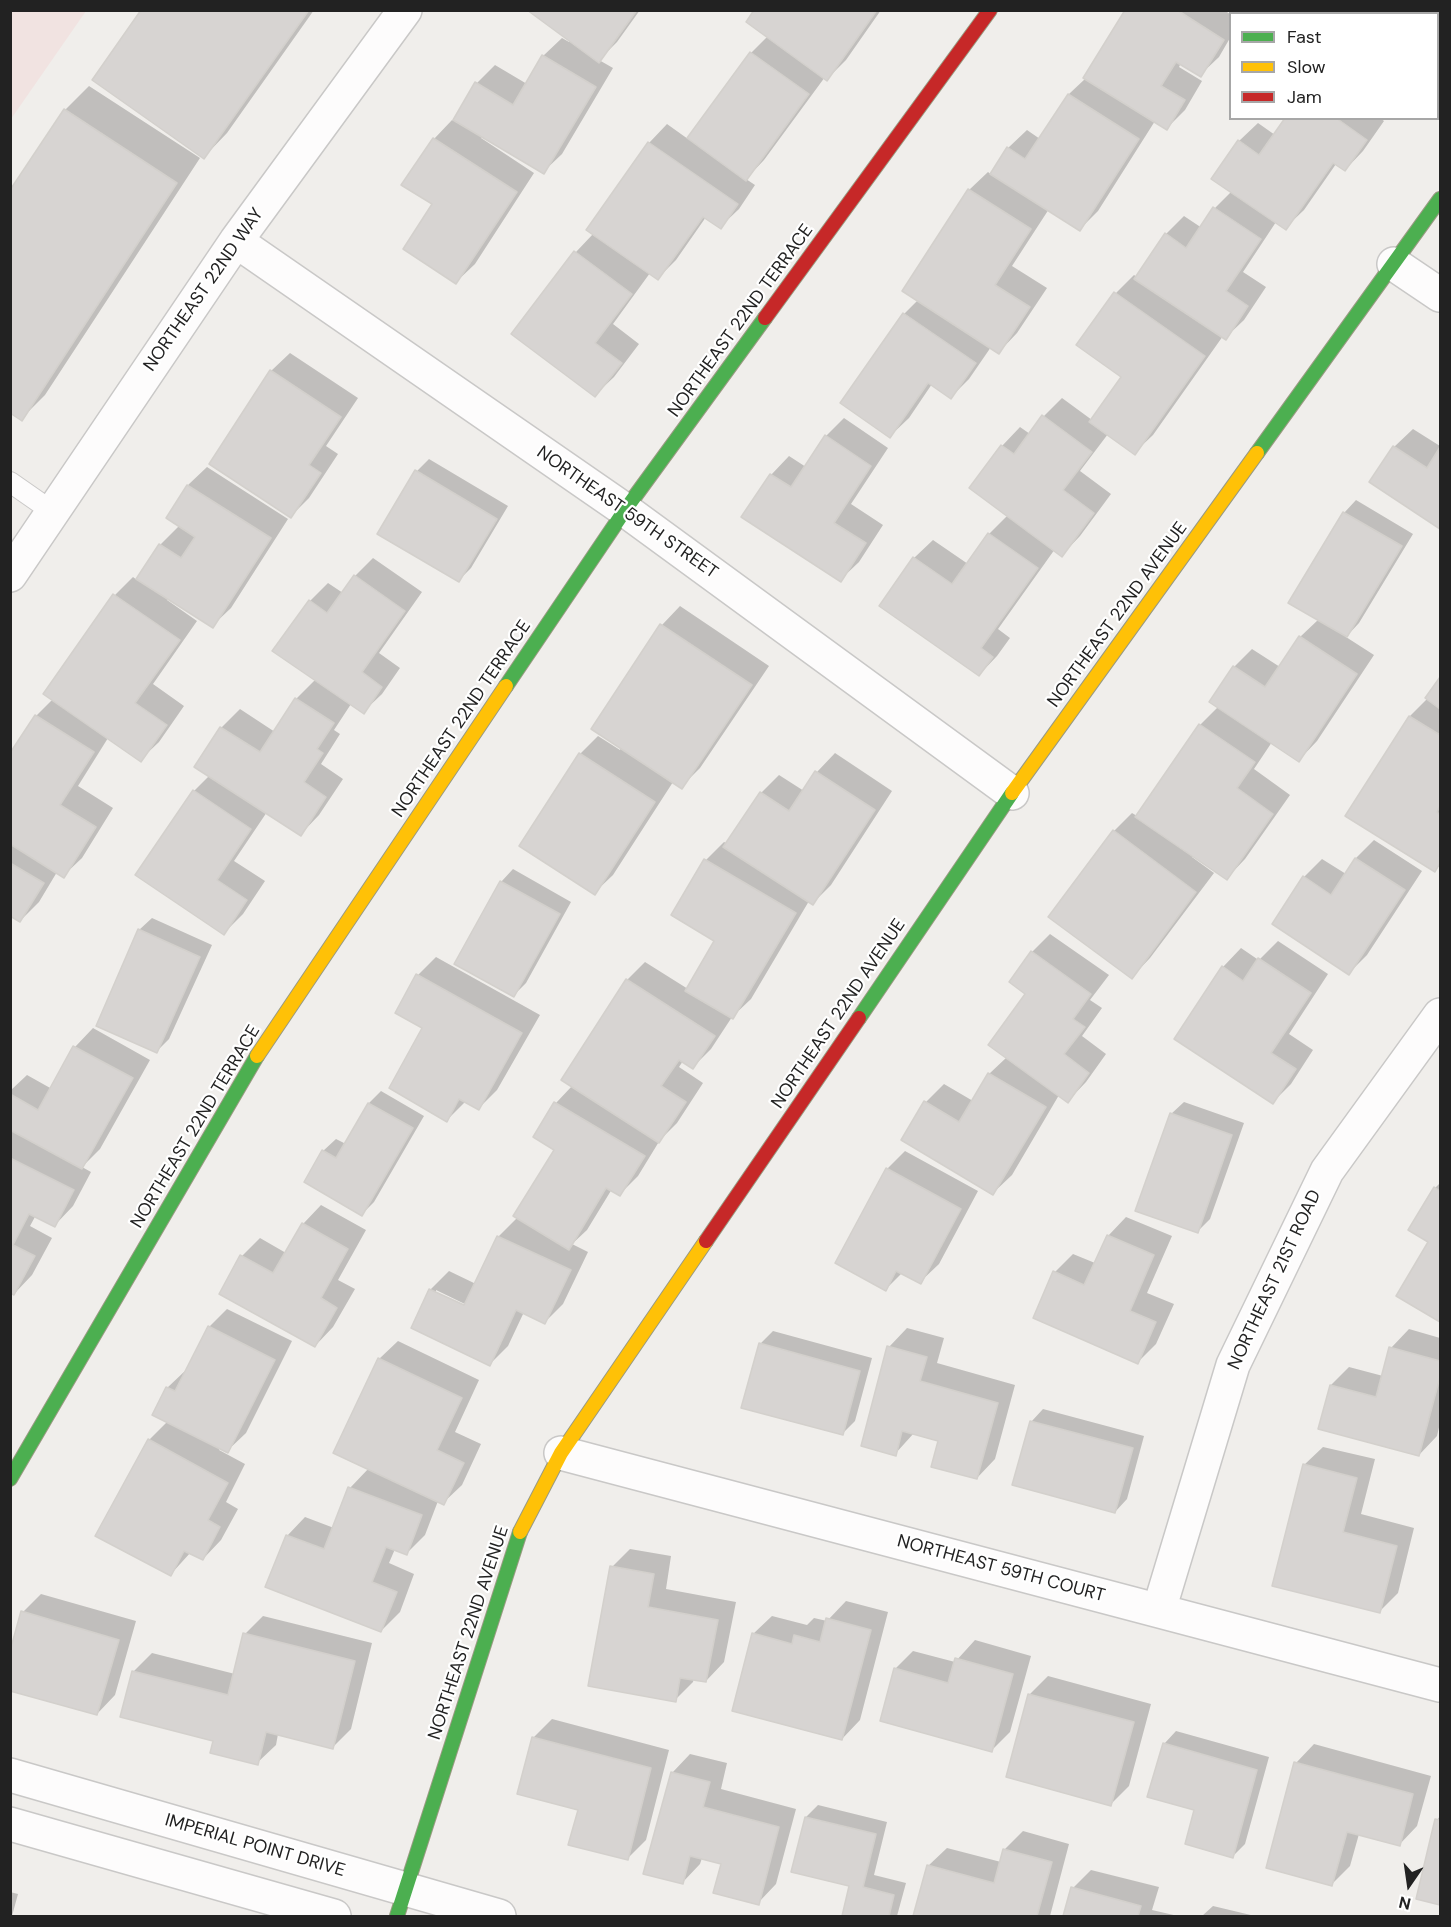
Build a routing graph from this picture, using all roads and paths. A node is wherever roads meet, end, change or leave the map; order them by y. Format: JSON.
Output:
{"nodes":[{"id":1,"x":405,"y":10,"type":"edge"},
{"id":2,"x":990,"y":10,"type":"edge"},
{"id":3,"x":1440,"y":199,"type":"edge"},
{"id":4,"x":236,"y":241,"type":"junction"},
{"id":5,"x":1394,"y":264,"type":"junction"},
{"id":6,"x":1440,"y":295,"type":"edge"},
{"id":7,"x":10,"y":482,"type":"edge"},
{"id":8,"x":625,"y":510,"type":"junction"},
{"id":9,"x":53,"y":512,"type":"junction"},
{"id":10,"x":10,"y":575,"type":"edge"},
{"id":11,"x":1012,"y":793,"type":"junction"},
{"id":12,"x":1440,"y":1015,"type":"edge"},
{"id":13,"x":561,"y":1453,"type":"junction"},
{"id":14,"x":10,"y":1479,"type":"edge"},
{"id":15,"x":1159,"y":1610,"type":"junction"},
{"id":16,"x":1440,"y":1685,"type":"edge"},
{"id":17,"x":10,"y":1775,"type":"edge"},
{"id":18,"x":10,"y":1824,"type":"edge"},
{"id":19,"x":401,"y":1903,"type":"edge"},
{"id":20,"x":334,"y":1917,"type":"edge"},
{"id":21,"x":499,"y":1917,"type":"edge"}],
"edges":[{"from":1,"to":4,"type":"street","name":"NORTHEAST 22ND WAY"},
{"from":2,"to":8,"type":"street","name":"NORTHEAST 22ND TERRACE"},
{"from":3,"to":5,"type":"street","name":"NORTHEAST 22ND AVENUE"},
{"from":4,"to":8,"type":"street","name":"NORTHEAST 59TH STREET"},
{"from":4,"to":9,"type":"street","name":"NORTHEAST 22ND WAY"},
{"from":5,"to":6,"type":"street"},
{"from":5,"to":11,"type":"street","name":"NORTHEAST 22ND AVENUE"},
{"from":7,"to":9,"type":"lane"},
{"from":8,"to":11,"type":"street","name":"NORTHEAST 59TH STREET"},
{"from":8,"to":14,"type":"street","name":"NORTHEAST 22ND TERRACE"},
{"from":9,"to":10,"type":"street","name":"NORTHEAST 22ND WAY"},
{"from":11,"to":13,"type":"street","name":"NORTHEAST 22ND AVENUE"},
{"from":12,"to":15,"type":"street","name":"NORTHEAST 21ST ROAD"},
{"from":13,"to":15,"type":"street","name":"NORTHEAST 59TH COURT"},
{"from":13,"to":19,"type":"street","name":"NORTHEAST 22ND AVENUE"},
{"from":15,"to":16,"type":"street","name":"NORTHEAST 59TH COURT"},
{"from":17,"to":19,"type":"street","name":"IMPERIAL POINT DRIVE"},
{"from":18,"to":20,"type":"street"},
{"from":19,"to":21,"type":"street","name":"IMPERIAL POINT DRIVE"}]}
